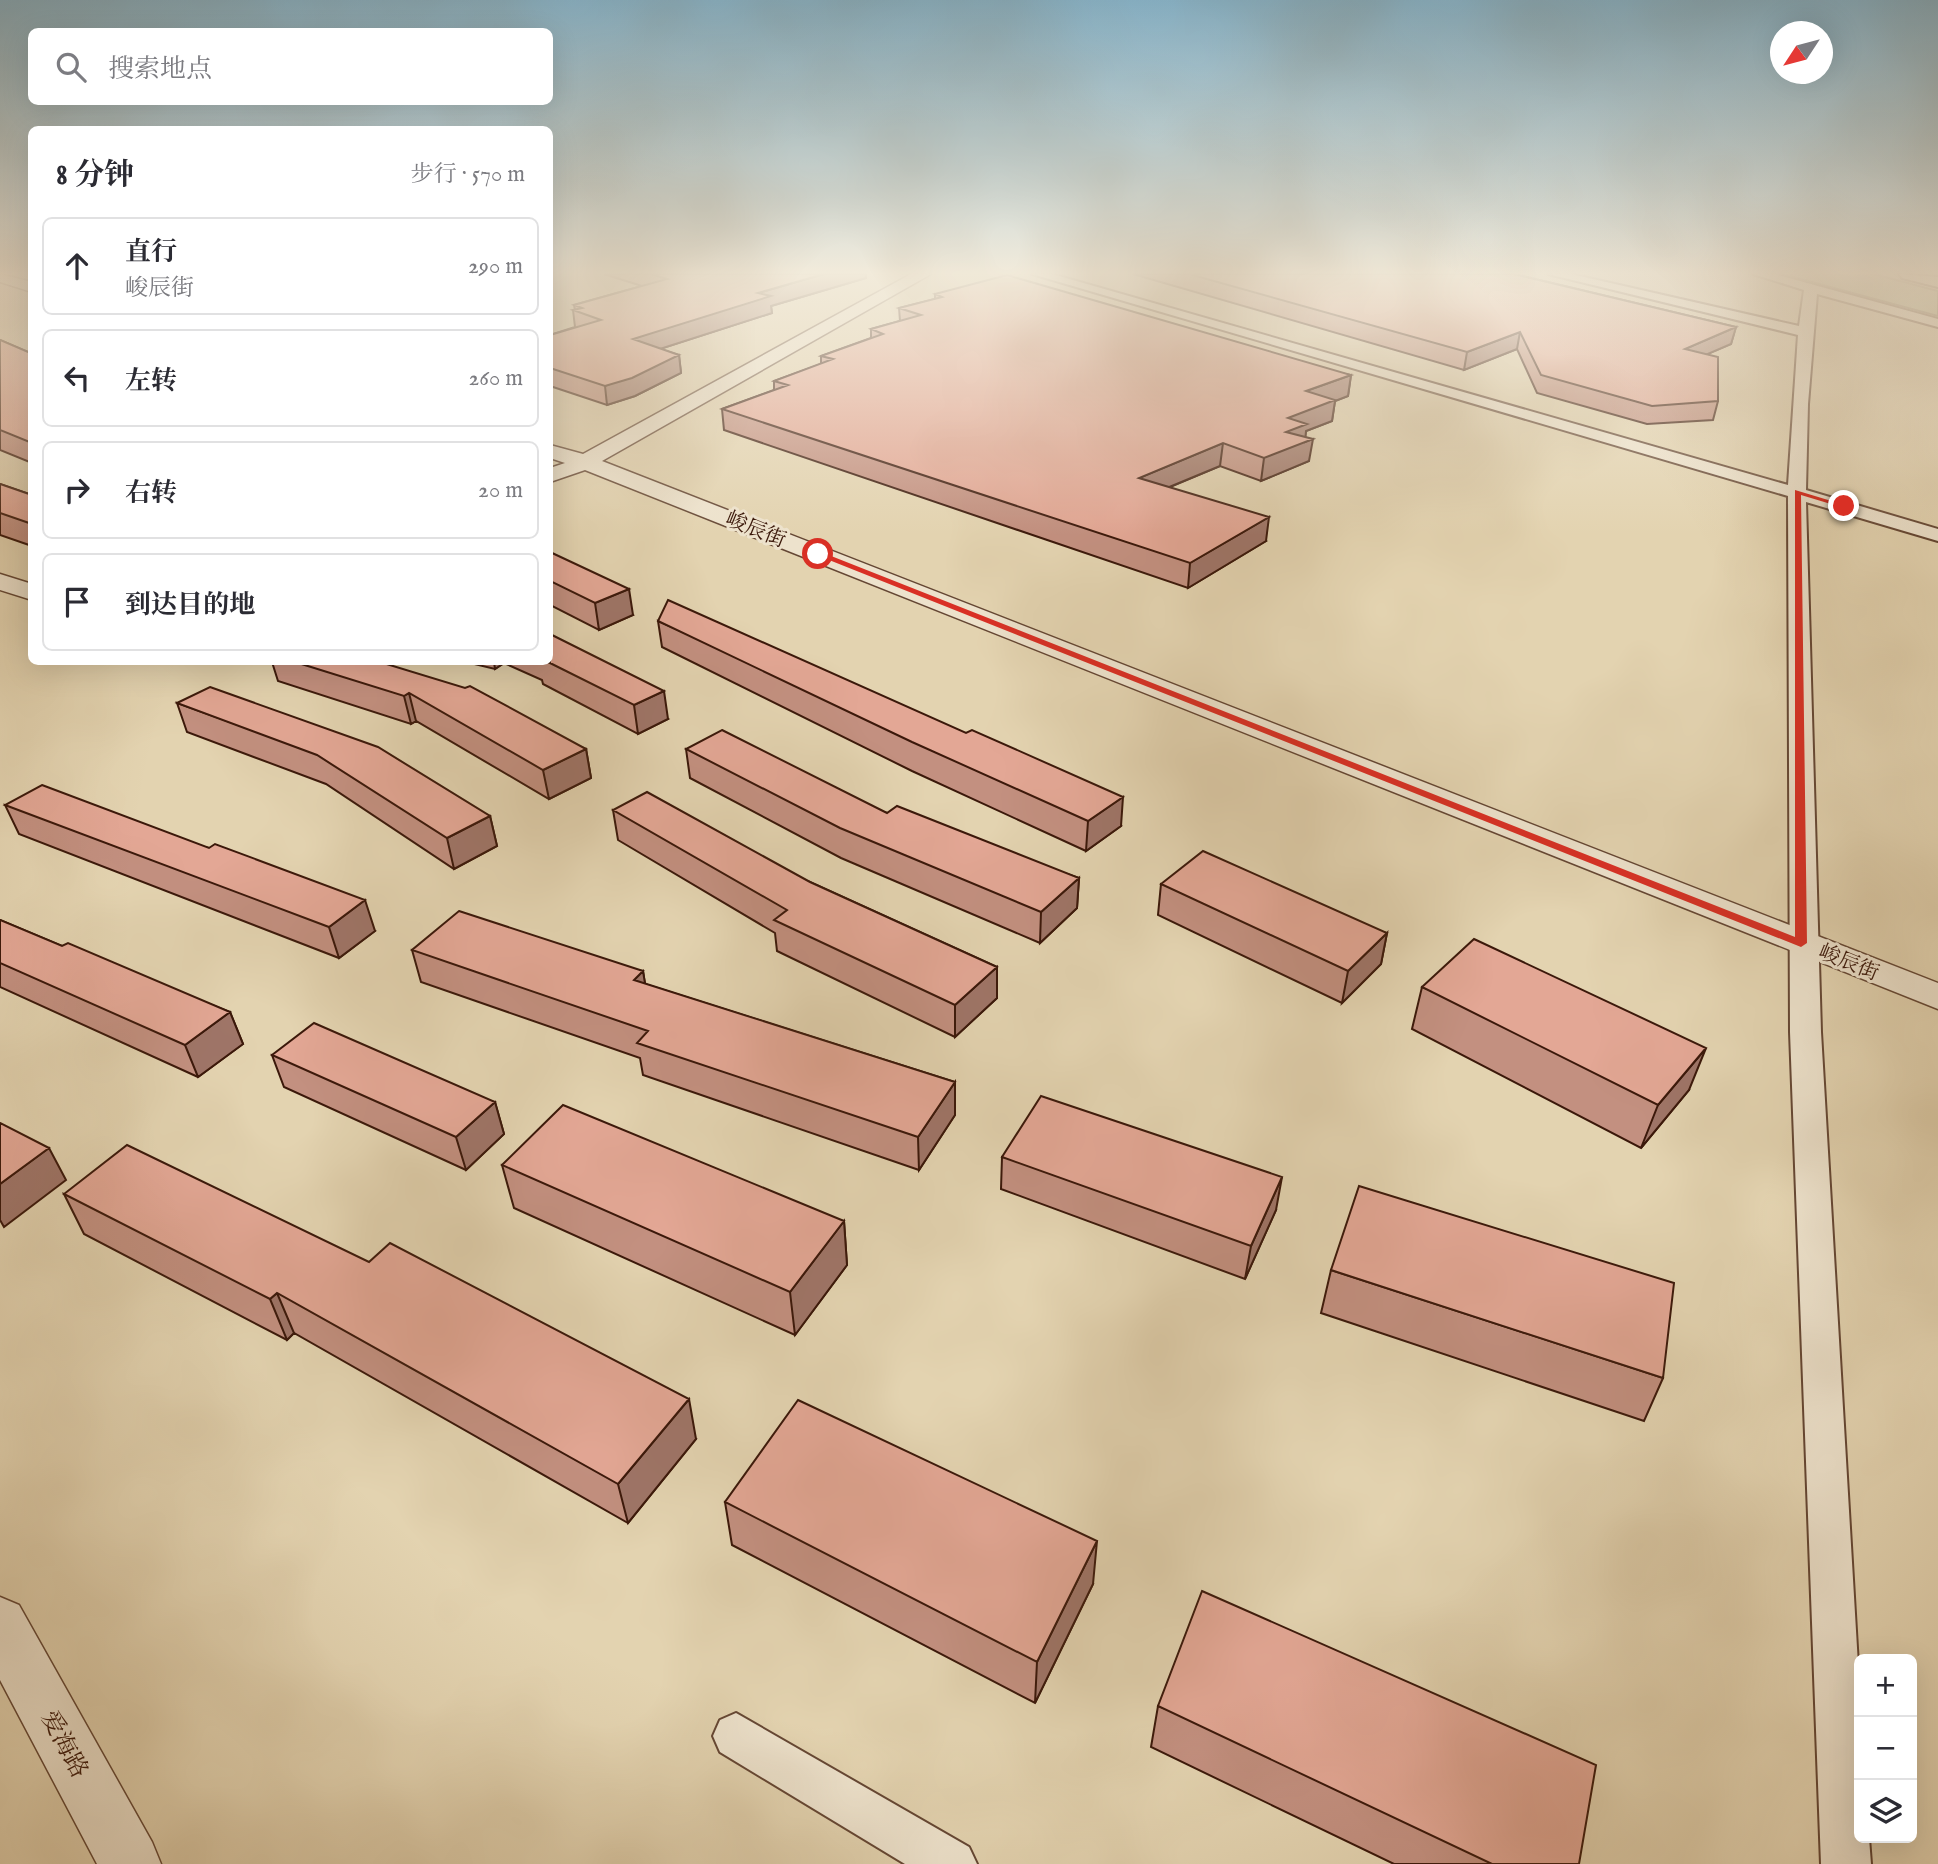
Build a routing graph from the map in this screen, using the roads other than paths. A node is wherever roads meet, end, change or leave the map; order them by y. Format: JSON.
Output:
{"nodes":[{"id":1,"x":767,"y":361,"type":"edge"},
{"id":2,"x":1341,"y":361,"type":"edge"},
{"id":3,"x":1804,"y":361,"type":"edge"},
{"id":4,"x":553,"y":452,"type":"edge"},
{"id":5,"x":585,"y":462,"type":"junction"},
{"id":6,"x":553,"y":475,"type":"edge"},
{"id":7,"x":1797,"y":492,"type":"junction"},
{"id":8,"x":1938,"y":535,"type":"edge"},
{"id":9,"x":0,"y":581,"type":"edge"},
{"id":10,"x":28,"y":592,"type":"edge"},
{"id":11,"x":1801,"y":943,"type":"junction"},
{"id":12,"x":1938,"y":997,"type":"edge"},
{"id":13,"x":0,"y":1624,"type":"edge"},
{"id":14,"x":736,"y":1736,"type":"dead end"},
{"id":15,"x":130,"y":1864,"type":"edge"},
{"id":16,"x":952,"y":1864,"type":"edge"},
{"id":17,"x":1846,"y":1864,"type":"edge"}],
"edges":[{"from":1,"to":5,"type":"street"},
{"from":2,"to":7,"type":"street"},
{"from":3,"to":7,"type":"street"},
{"from":4,"to":5,"type":"street","name":"峻辰街"},
{"from":5,"to":6,"type":"street"},
{"from":5,"to":11,"type":"street","name":"峻辰街"},
{"from":7,"to":8,"type":"street"},
{"from":7,"to":11,"type":"street"},
{"from":9,"to":10,"type":"street"},
{"from":11,"to":12,"type":"street","name":"峻辰街"},
{"from":11,"to":17,"type":"street"},
{"from":13,"to":15,"type":"street","name":"爱海路"},
{"from":14,"to":16,"type":"street"}]}
